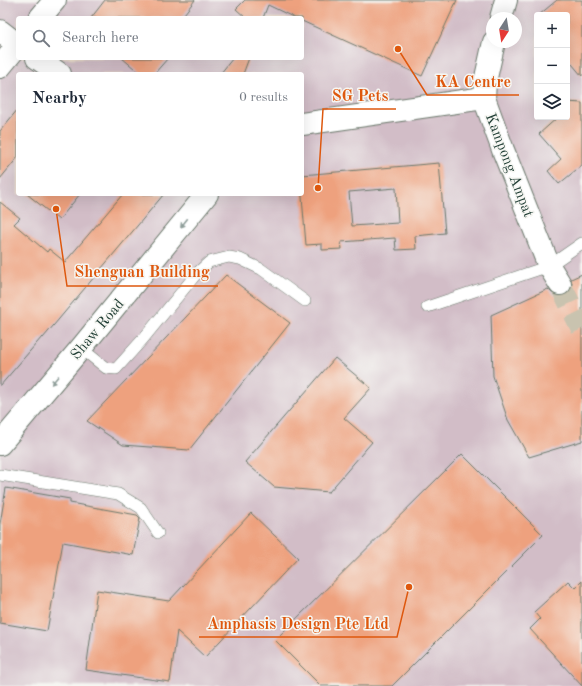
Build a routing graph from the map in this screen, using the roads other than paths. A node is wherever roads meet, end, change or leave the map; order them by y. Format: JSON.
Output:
{"nodes":[{"id":1,"x":56,"y":0,"type":"edge"},
{"id":2,"x":506,"y":0,"type":"edge"},
{"id":3,"x":503,"y":12,"type":"edge"},
{"id":4,"x":42,"y":16,"type":"edge"},
{"id":5,"x":0,"y":31,"type":"edge"},
{"id":6,"x":16,"y":43,"type":"edge"},
{"id":7,"x":16,"y":47,"type":"edge"},
{"id":8,"x":493,"y":48,"type":"edge"},
{"id":9,"x":40,"y":60,"type":"edge"},
{"id":10,"x":0,"y":67,"type":"edge"},
{"id":11,"x":57,"y":72,"type":"edge"},
{"id":12,"x":484,"y":98,"type":"junction"},
{"id":13,"x":304,"y":124,"type":"edge"},
{"id":14,"x":205,"y":196,"type":"edge"},
{"id":15,"x":582,"y":243,"type":"edge"},
{"id":16,"x":555,"y":275,"type":"junction"},
{"id":17,"x":305,"y":301,"type":"dead end"},
{"id":18,"x":427,"y":307,"type":"dead end"},
{"id":19,"x":81,"y":348,"type":"junction"},
{"id":20,"x":0,"y":444,"type":"edge"},
{"id":21,"x":0,"y":475,"type":"edge"},
{"id":22,"x":158,"y":533,"type":"dead end"}],
"edges":[{"from":1,"to":4,"type":"street"},
{"from":2,"to":3,"type":"street"},
{"from":5,"to":6,"type":"street"},
{"from":7,"to":10,"type":"street"},
{"from":8,"to":12,"type":"street","name":"Kampong Ampat"},
{"from":9,"to":11,"type":"street"},
{"from":12,"to":13,"type":"street"},
{"from":12,"to":16,"type":"street","name":"Kampong Ampat"},
{"from":14,"to":19,"type":"street","name":"Shaw Road","one_way":true},
{"from":15,"to":16,"type":"lane"},
{"from":16,"to":18,"type":"lane"},
{"from":17,"to":19,"type":"lane"},
{"from":19,"to":20,"type":"street","name":"Shaw Road","one_way":true},
{"from":21,"to":22,"type":"lane"}]}
